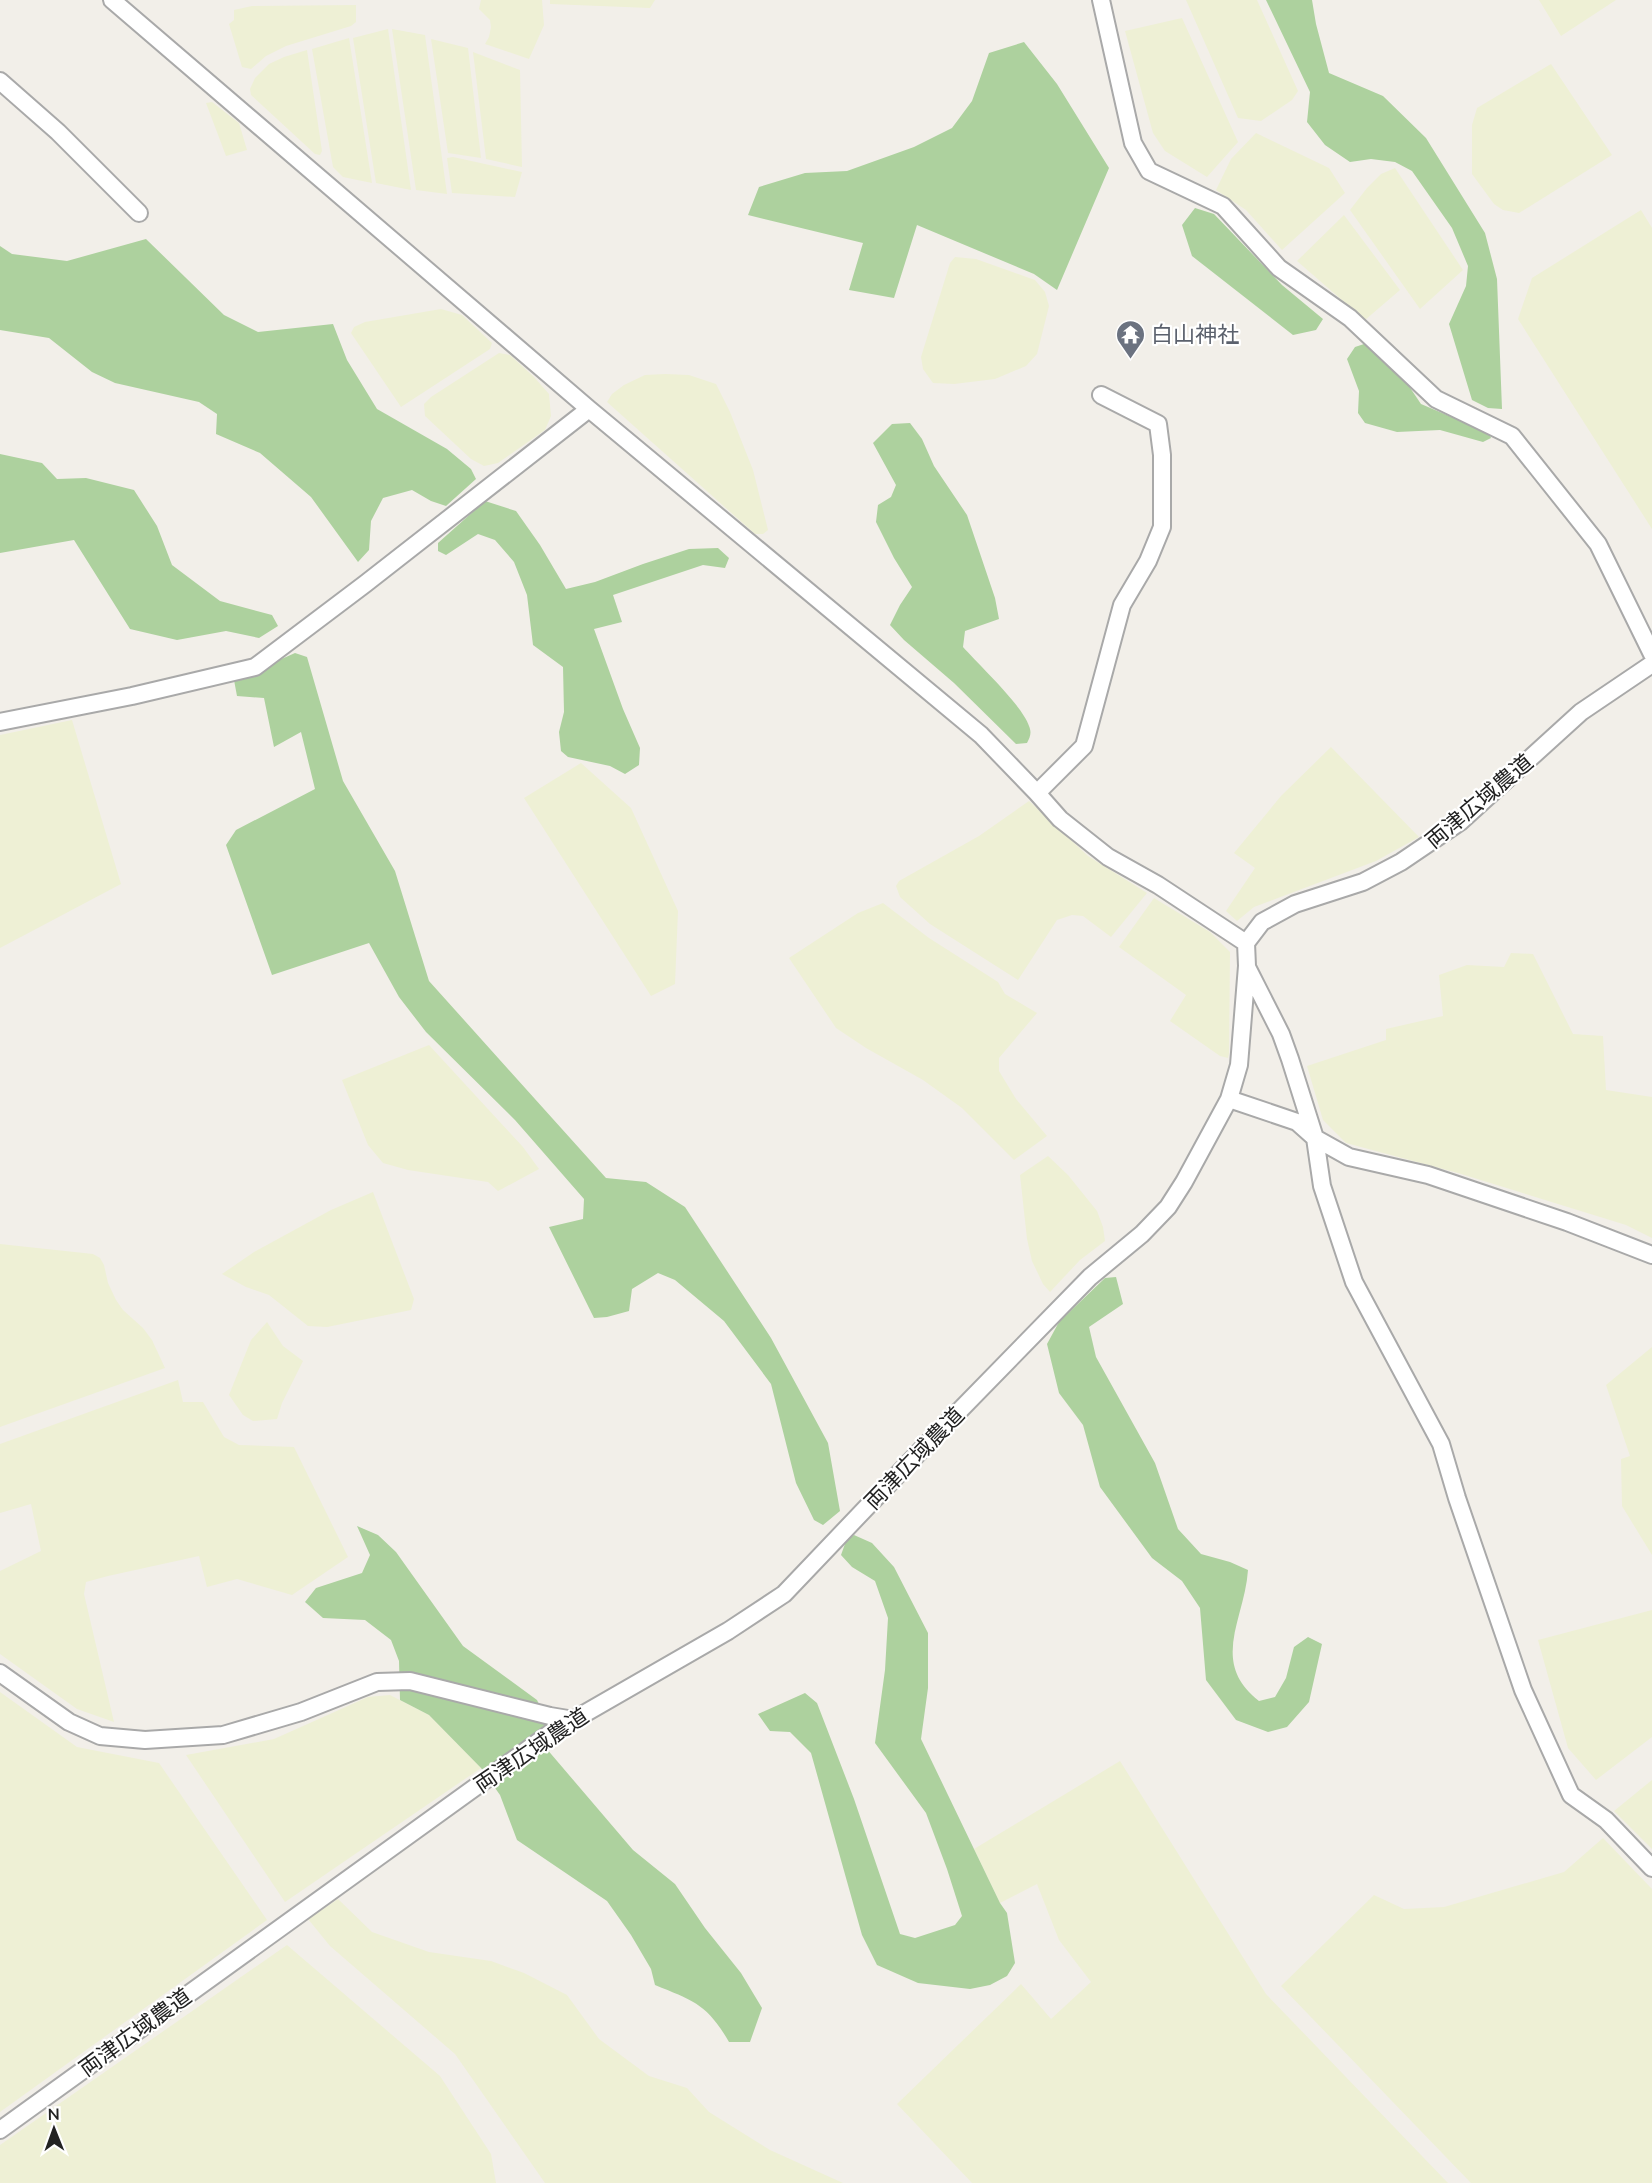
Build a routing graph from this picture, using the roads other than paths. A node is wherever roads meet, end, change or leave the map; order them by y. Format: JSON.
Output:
{"nodes":[{"id":1,"x":112,"y":0,"type":"edge"},
{"id":2,"x":1101,"y":0,"type":"edge"},
{"id":3,"x":0,"y":81,"type":"edge"},
{"id":4,"x":139,"y":213,"type":"dead end"},
{"id":5,"x":1101,"y":394,"type":"dead end"},
{"id":6,"x":589,"y":409,"type":"junction"},
{"id":7,"x":1652,"y":654,"type":"edge"},
{"id":8,"x":1652,"y":664,"type":"edge"},
{"id":9,"x":0,"y":722,"type":"edge"},
{"id":10,"x":1037,"y":793,"type":"junction"},
{"id":11,"x":1246,"y":943,"type":"junction"},
{"id":12,"x":1246,"y":966,"type":"junction"},
{"id":13,"x":1229,"y":1099,"type":"junction"},
{"id":14,"x":1315,"y":1138,"type":"junction"},
{"id":15,"x":1652,"y":1256,"type":"edge"},
{"id":16,"x":0,"y":1673,"type":"edge"},
{"id":17,"x":574,"y":1720,"type":"junction"},
{"id":18,"x":1652,"y":1868,"type":"edge"},
{"id":19,"x":0,"y":2130,"type":"edge"}],
"edges":[{"from":1,"to":6,"type":"street"},
{"from":2,"to":7,"type":"street"},
{"from":3,"to":4,"type":"street"},
{"from":5,"to":10,"type":"street"},
{"from":6,"to":9,"type":"street"},
{"from":6,"to":10,"type":"street"},
{"from":8,"to":11,"type":"street","name":"両津広域農道"},
{"from":10,"to":11,"type":"street"},
{"from":11,"to":12,"type":"street","name":"両津広域農道"},
{"from":12,"to":13,"type":"street","name":"両津広域農道"},
{"from":12,"to":14,"type":"street"},
{"from":13,"to":14,"type":"street"},
{"from":13,"to":17,"type":"street","name":"両津広域農道"},
{"from":14,"to":15,"type":"street"},
{"from":14,"to":18,"type":"street"},
{"from":16,"to":17,"type":"street"},
{"from":17,"to":19,"type":"street","name":"両津広域農道"}]}
